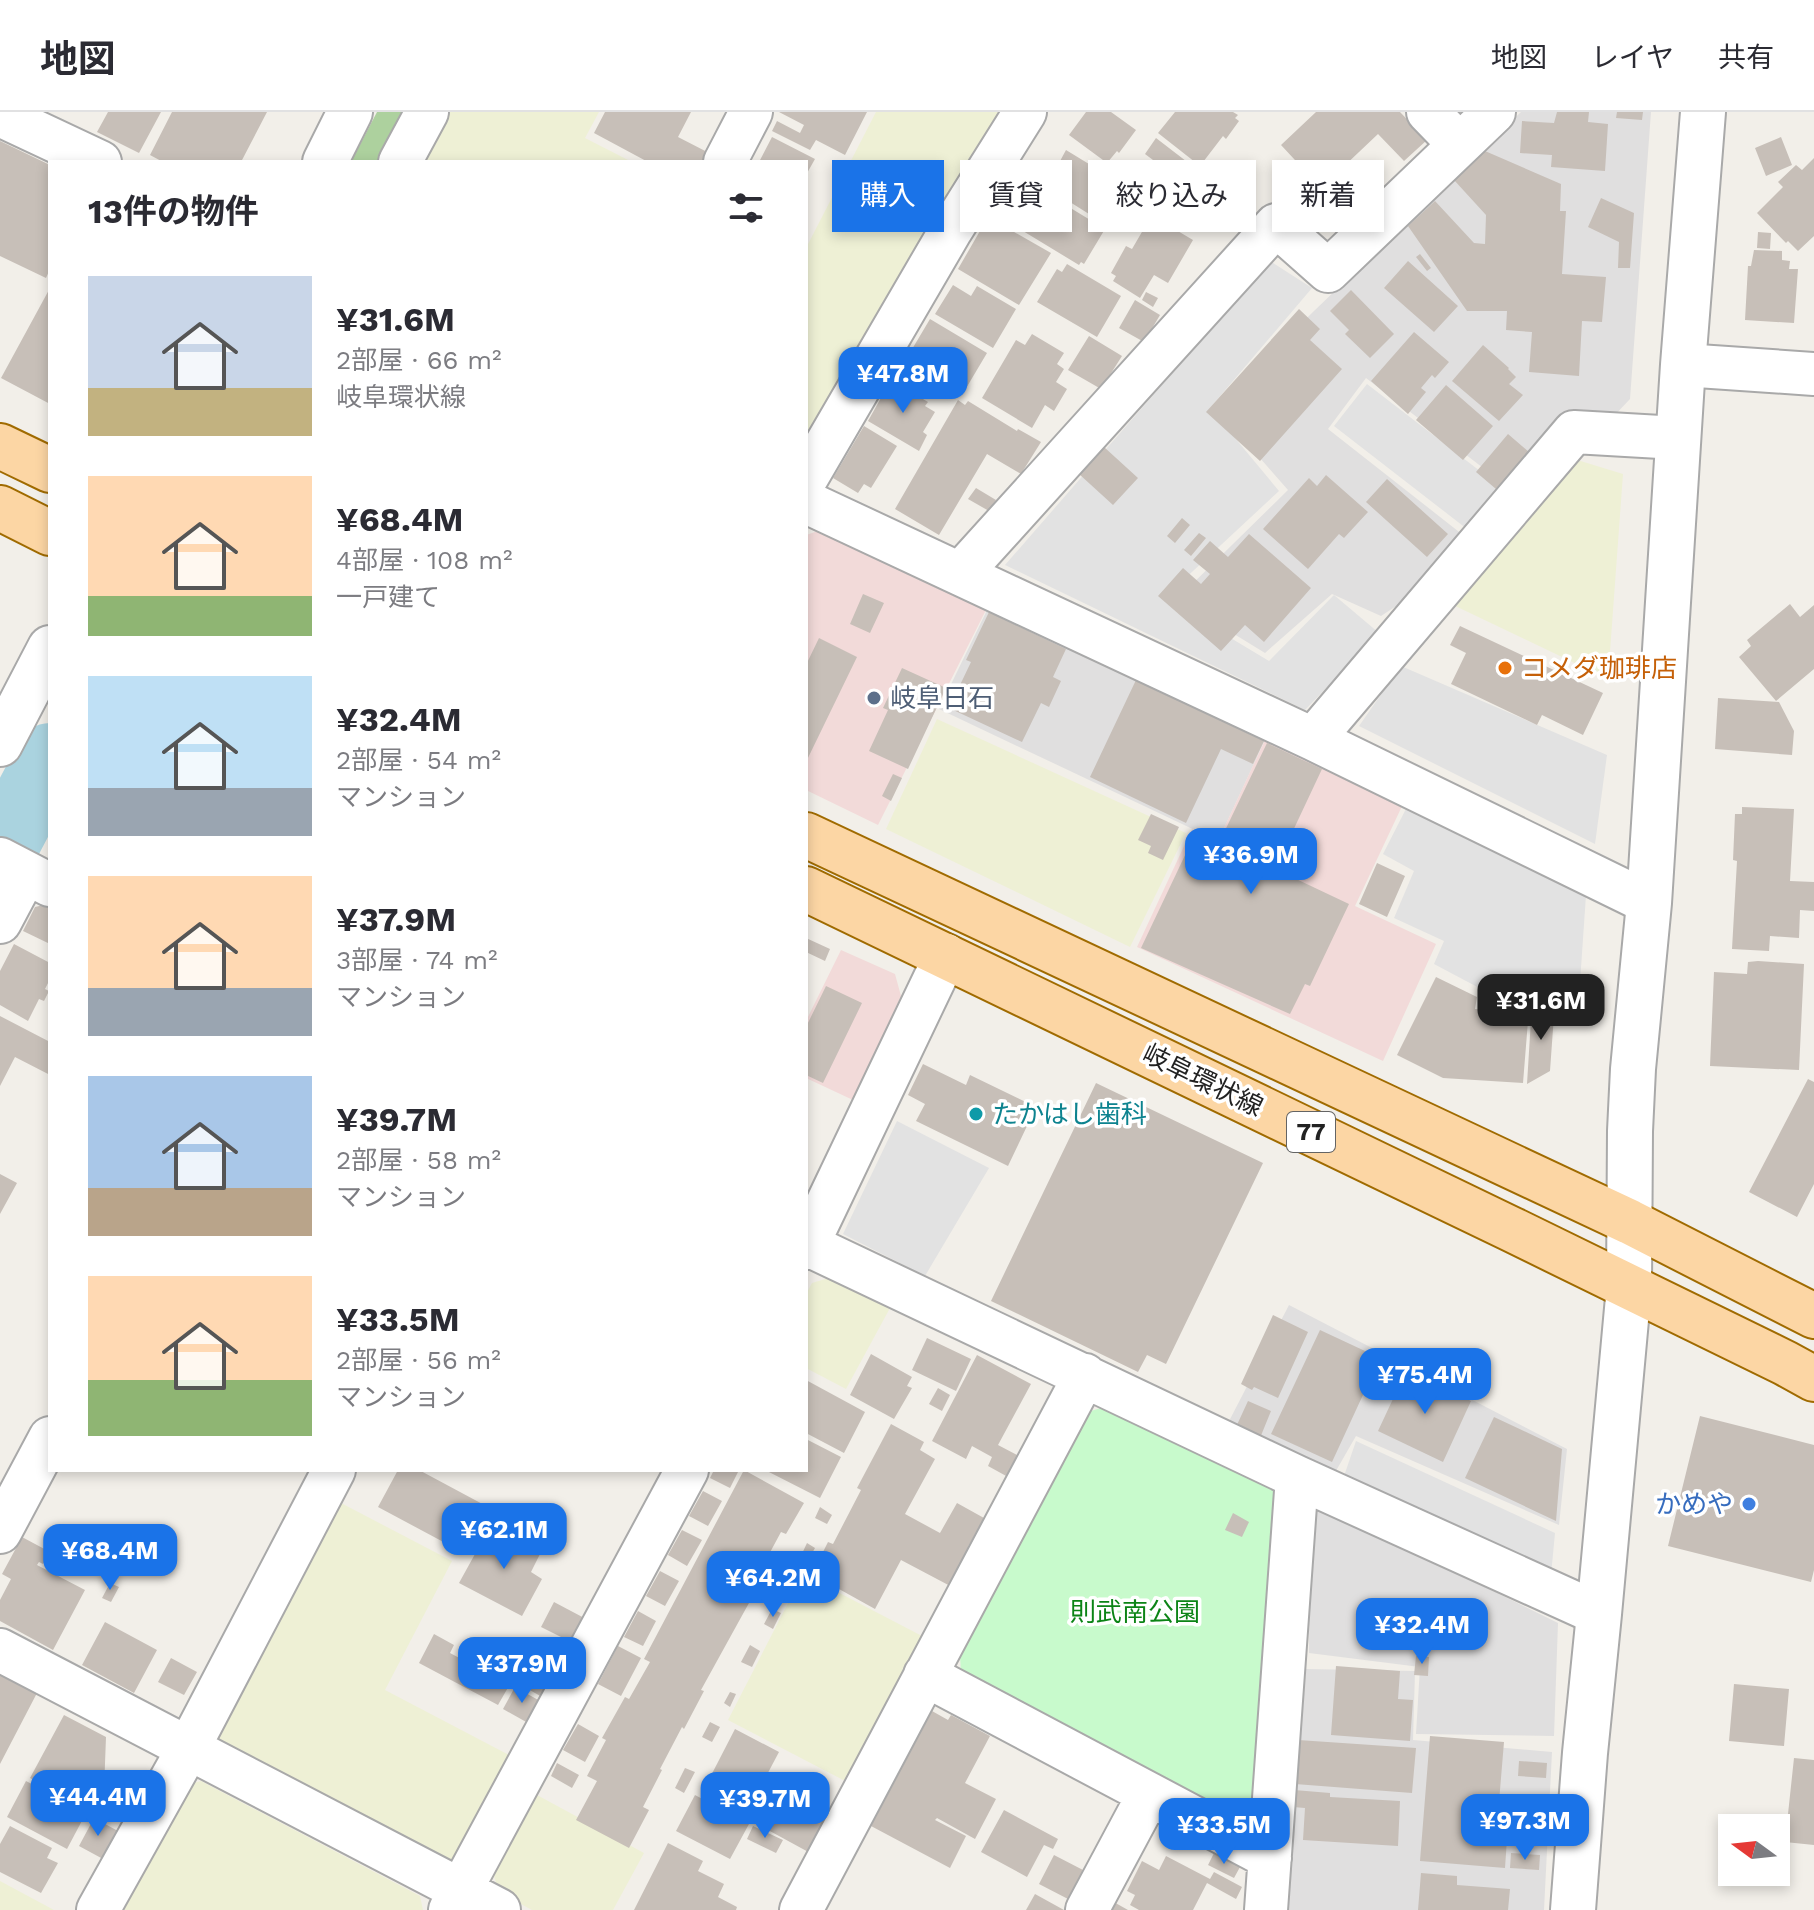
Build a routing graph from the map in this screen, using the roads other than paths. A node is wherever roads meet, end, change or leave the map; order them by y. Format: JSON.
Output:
{"nodes":[{"id":1,"x":350,"y":112,"type":"edge"},
{"id":2,"x":427,"y":112,"type":"edge"},
{"id":3,"x":1025,"y":112,"type":"edge"},
{"id":4,"x":1428,"y":112,"type":"edge"},
{"id":5,"x":1494,"y":112,"type":"edge"},
{"id":6,"x":1703,"y":112,"type":"edge"},
{"id":7,"x":749,"y":113,"type":"edge"},
{"id":8,"x":0,"y":115,"type":"edge"},
{"id":9,"x":1459,"y":144,"type":"junction"},
{"id":10,"x":96,"y":160,"type":"edge"},
{"id":11,"x":326,"y":160,"type":"edge"},
{"id":12,"x":401,"y":160,"type":"edge"},
{"id":13,"x":726,"y":160,"type":"edge"},
{"id":14,"x":1683,"y":365,"type":"junction"},
{"id":15,"x":1814,"y":374,"type":"edge"},
{"id":16,"x":1678,"y":438,"type":"junction"},
{"id":17,"x":0,"y":446,"type":"edge"},
{"id":18,"x":48,"y":469,"type":"edge"},
{"id":19,"x":808,"y":476,"type":"edge"},
{"id":20,"x":808,"y":503,"type":"edge"},
{"id":21,"x":0,"y":508,"type":"edge"},
{"id":22,"x":48,"y":532,"type":"edge"},
{"id":23,"x":960,"y":574,"type":"junction"},
{"id":24,"x":48,"y":652,"type":"edge"},
{"id":25,"x":1313,"y":739,"type":"junction"},
{"id":26,"x":0,"y":744,"type":"edge"},
{"id":27,"x":808,"y":836,"type":"edge"},
{"id":28,"x":22,"y":871,"type":"edge"},
{"id":29,"x":808,"y":890,"type":"edge"},
{"id":30,"x":1649,"y":903,"type":"junction"},
{"id":31,"x":0,"y":922,"type":"edge"},
{"id":32,"x":946,"y":955,"type":"junction"},
{"id":33,"x":1630,"y":1222,"type":"junction"},
{"id":34,"x":808,"y":1243,"type":"edge"},
{"id":35,"x":808,"y":1245,"type":"edge"},
{"id":36,"x":1629,"y":1287,"type":"junction"},
{"id":37,"x":1814,"y":1316,"type":"edge"},
{"id":38,"x":1085,"y":1375,"type":"junction"},
{"id":39,"x":1814,"y":1379,"type":"edge"},
{"id":40,"x":48,"y":1442,"type":"edge"},
{"id":41,"x":333,"y":1472,"type":"edge"},
{"id":42,"x":686,"y":1472,"type":"edge"},
{"id":43,"x":1297,"y":1477,"type":"junction"},
{"id":44,"x":0,"y":1532,"type":"edge"},
{"id":45,"x":1599,"y":1614,"type":"junction"},
{"id":46,"x":0,"y":1650,"type":"edge"},
{"id":47,"x":925,"y":1675,"type":"junction"},
{"id":48,"x":188,"y":1749,"type":"junction"},
{"id":49,"x":1149,"y":1794,"type":"junction"},
{"id":50,"x":1270,"y":1858,"type":"junction"},
{"id":51,"x":455,"y":1900,"type":"edge"},
{"id":52,"x":98,"y":1910,"type":"edge"},
{"id":53,"x":499,"y":1910,"type":"edge"},
{"id":54,"x":801,"y":1910,"type":"edge"},
{"id":55,"x":1087,"y":1910,"type":"edge"},
{"id":56,"x":1266,"y":1910,"type":"edge"},
{"id":57,"x":1573,"y":1910,"type":"edge"}],
"edges":[{"from":1,"to":11,"type":"street"},
{"from":2,"to":12,"type":"street"},
{"from":3,"to":19,"type":"street"},
{"from":4,"to":9,"type":"street"},
{"from":5,"to":9,"type":"street"},
{"from":6,"to":14,"type":"street"},
{"from":7,"to":13,"type":"street"},
{"from":8,"to":10,"type":"street"},
{"from":9,"to":23,"type":"street"},
{"from":14,"to":15,"type":"street"},
{"from":14,"to":16,"type":"street"},
{"from":16,"to":25,"type":"street"},
{"from":16,"to":30,"type":"street"},
{"from":17,"to":18,"type":"main road"},
{"from":20,"to":23,"type":"street"},
{"from":21,"to":22,"type":"main road"},
{"from":23,"to":25,"type":"street"},
{"from":24,"to":26,"type":"street"},
{"from":25,"to":30,"type":"street"},
{"from":27,"to":33,"type":"main road","name":"岐阜環状線","number":"77"},
{"from":28,"to":31,"type":"street"},
{"from":29,"to":32,"type":"main road","name":"岐阜環状線","number":"77"},
{"from":30,"to":33,"type":"street"},
{"from":32,"to":34,"type":"street"},
{"from":32,"to":36,"type":"main road","name":"岐阜環状線","number":"77"},
{"from":33,"to":36,"type":"street"},
{"from":33,"to":37,"type":"main road","name":"岐阜環状線","number":"77"},
{"from":35,"to":38,"type":"street"},
{"from":36,"to":39,"type":"main road","name":"岐阜環状線","number":"77"},
{"from":36,"to":45,"type":"street"},
{"from":38,"to":43,"type":"street"},
{"from":38,"to":47,"type":"street"},
{"from":40,"to":44,"type":"street"},
{"from":41,"to":48,"type":"street"},
{"from":42,"to":51,"type":"street"},
{"from":43,"to":45,"type":"street"},
{"from":43,"to":50,"type":"street"},
{"from":45,"to":57,"type":"street"},
{"from":46,"to":48,"type":"street"},
{"from":47,"to":49,"type":"street"},
{"from":47,"to":54,"type":"street"},
{"from":48,"to":51,"type":"street"},
{"from":48,"to":52,"type":"street"},
{"from":49,"to":50,"type":"street"},
{"from":49,"to":55,"type":"street"},
{"from":50,"to":56,"type":"street"},
{"from":51,"to":53,"type":"street"}]}
